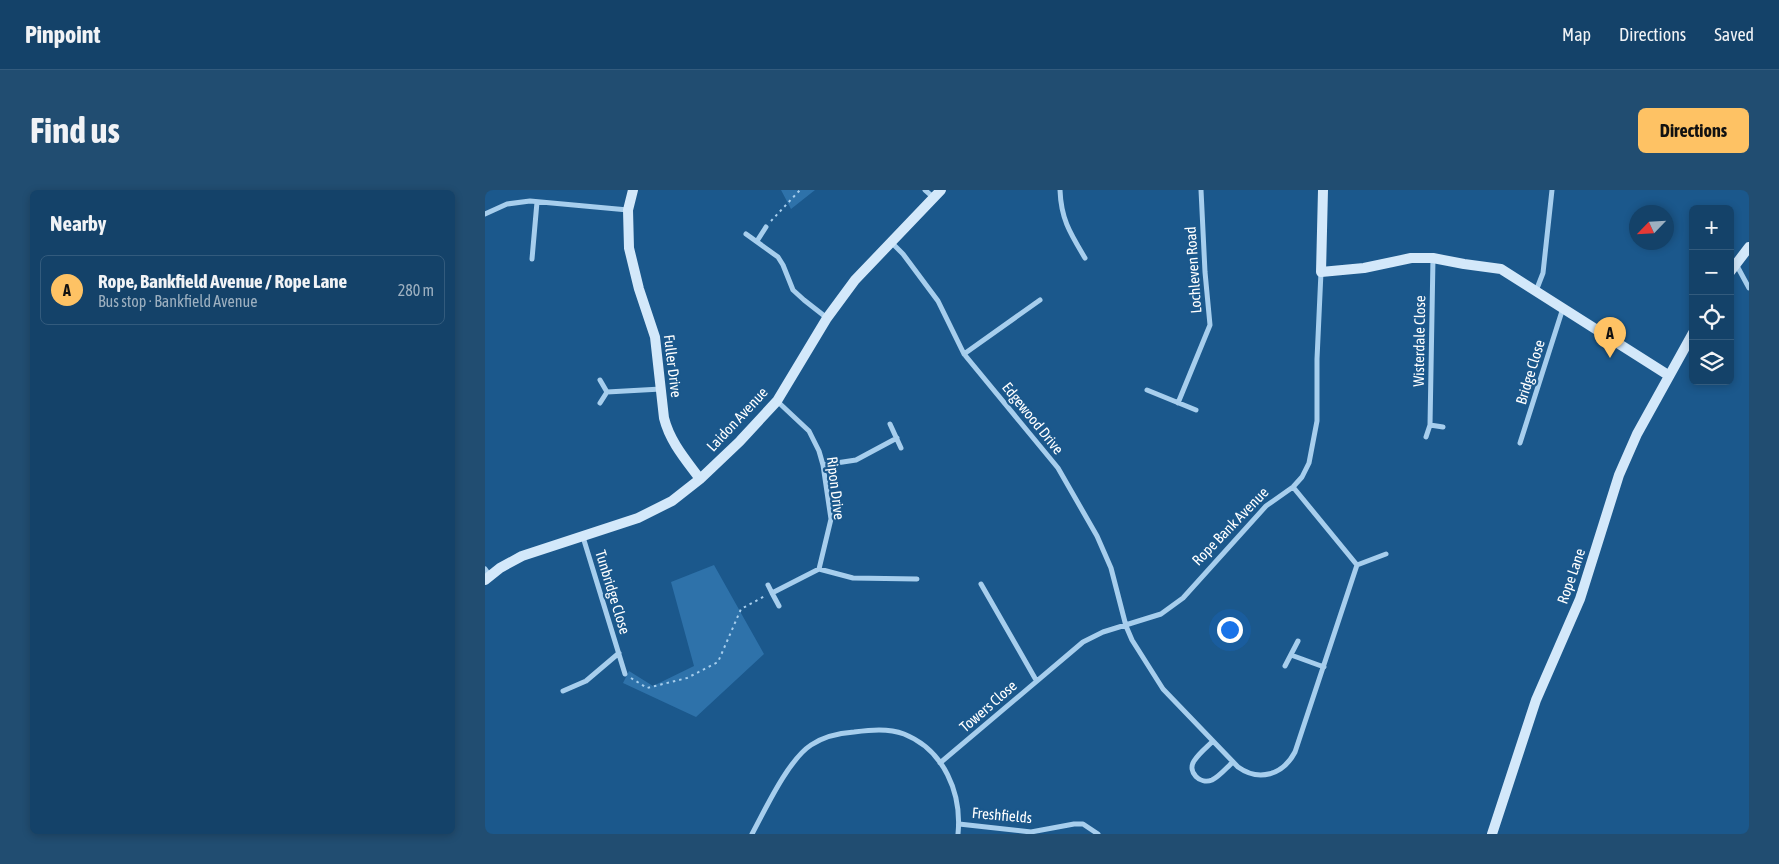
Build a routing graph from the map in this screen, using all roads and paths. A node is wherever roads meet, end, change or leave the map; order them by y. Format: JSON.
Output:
{"nodes":[{"id":1,"x":633,"y":190,"type":"edge"},
{"id":2,"x":800,"y":190,"type":"edge"},
{"id":3,"x":925,"y":190,"type":"edge"},
{"id":4,"x":1059,"y":190,"type":"edge"},
{"id":5,"x":1201,"y":190,"type":"edge"},
{"id":6,"x":1323,"y":190,"type":"edge"},
{"id":7,"x":1552,"y":191,"type":"edge"},
{"id":8,"x":937,"y":194,"type":"edge"},
{"id":9,"x":537,"y":202,"type":"junction"},
{"id":10,"x":628,"y":210,"type":"junction"},
{"id":11,"x":485,"y":214,"type":"edge"},
{"id":12,"x":766,"y":227,"type":"joint"},
{"id":13,"x":746,"y":234,"type":"dead end"},
{"id":14,"x":757,"y":241,"type":"junction"},
{"id":15,"x":891,"y":242,"type":"junction"},
{"id":16,"x":1749,"y":247,"type":"edge"},
{"id":17,"x":1085,"y":258,"type":"dead end"},
{"id":18,"x":1433,"y":258,"type":"junction"},
{"id":19,"x":532,"y":259,"type":"dead end"},
{"id":20,"x":1734,"y":267,"type":"edge"},
{"id":21,"x":1734,"y":269,"type":"edge"},
{"id":22,"x":1321,"y":272,"type":"junction"},
{"id":23,"x":1749,"y":288,"type":"edge"},
{"id":24,"x":1536,"y":290,"type":"junction"},
{"id":25,"x":1040,"y":300,"type":"dead end"},
{"id":26,"x":1563,"y":308,"type":"junction"},
{"id":27,"x":827,"y":318,"type":"junction"},
{"id":28,"x":1689,"y":340,"type":"edge"},
{"id":29,"x":964,"y":354,"type":"junction"},
{"id":30,"x":1668,"y":375,"type":"junction"},
{"id":31,"x":600,"y":380,"type":"dead end"},
{"id":32,"x":661,"y":389,"type":"junction"},
{"id":33,"x":1147,"y":390,"type":"dead end"},
{"id":34,"x":607,"y":392,"type":"junction"},
{"id":35,"x":777,"y":401,"type":"junction"},
{"id":36,"x":600,"y":403,"type":"dead end"},
{"id":37,"x":1178,"y":403,"type":"junction"},
{"id":38,"x":1196,"y":410,"type":"dead end"},
{"id":39,"x":890,"y":424,"type":"dead end"},
{"id":40,"x":1430,"y":424,"type":"junction"},
{"id":41,"x":1443,"y":427,"type":"dead end"},
{"id":42,"x":1426,"y":437,"type":"dead end"},
{"id":43,"x":897,"y":438,"type":"junction"},
{"id":44,"x":1520,"y":443,"type":"dead end"},
{"id":45,"x":901,"y":448,"type":"dead end"},
{"id":46,"x":823,"y":465,"type":"junction"},
{"id":47,"x":700,"y":479,"type":"junction"},
{"id":48,"x":1293,"y":487,"type":"junction"},
{"id":49,"x":583,"y":537,"type":"junction"},
{"id":50,"x":1386,"y":554,"type":"dead end"},
{"id":51,"x":1357,"y":565,"type":"junction"},
{"id":52,"x":819,"y":569,"type":"junction"},
{"id":53,"x":487,"y":575,"type":"edge"},
{"id":54,"x":917,"y":579,"type":"dead end"},
{"id":55,"x":981,"y":584,"type":"dead end"},
{"id":56,"x":768,"y":585,"type":"dead end"},
{"id":57,"x":772,"y":593,"type":"junction"},
{"id":58,"x":779,"y":606,"type":"dead end"},
{"id":59,"x":1126,"y":626,"type":"junction"},
{"id":60,"x":1297,"y":641,"type":"dead end"},
{"id":61,"x":619,"y":653,"type":"junction"},
{"id":62,"x":1291,"y":655,"type":"junction"},
{"id":63,"x":1285,"y":666,"type":"dead end"},
{"id":64,"x":1324,"y":666,"type":"junction"},
{"id":65,"x":625,"y":674,"type":"joint"},
{"id":66,"x":1036,"y":680,"type":"junction"},
{"id":67,"x":563,"y":691,"type":"dead end"},
{"id":68,"x":1213,"y":741,"type":"junction"},
{"id":69,"x":1233,"y":762,"type":"junction"},
{"id":70,"x":940,"y":763,"type":"junction"},
{"id":71,"x":959,"y":824,"type":"junction"},
{"id":72,"x":751,"y":834,"type":"edge"},
{"id":73,"x":958,"y":834,"type":"edge"},
{"id":74,"x":1098,"y":834,"type":"edge"},
{"id":75,"x":1492,"y":834,"type":"edge"}],
"edges":[{"from":1,"to":10,"type":"street","name":"Fuller Drive"},
{"from":2,"to":12,"type":"path"},
{"from":3,"to":8,"type":"street"},
{"from":4,"to":17,"type":"street"},
{"from":5,"to":37,"type":"street","name":"Lochleven Road"},
{"from":6,"to":22,"type":"street","name":"Rope Bank Avenue"},
{"from":7,"to":24,"type":"street"},
{"from":8,"to":15,"type":"street","name":"Laidon Avenue"},
{"from":9,"to":10,"type":"street"},
{"from":9,"to":11,"type":"street"},
{"from":9,"to":19,"type":"street"},
{"from":10,"to":32,"type":"street","name":"Fuller Drive"},
{"from":12,"to":14,"type":"street"},
{"from":13,"to":14,"type":"street"},
{"from":14,"to":27,"type":"street"},
{"from":15,"to":27,"type":"street","name":"Laidon Avenue"},
{"from":15,"to":29,"type":"street","name":"Edgewood Drive"},
{"from":16,"to":20,"type":"street"},
{"from":18,"to":22,"type":"street"},
{"from":18,"to":24,"type":"street"},
{"from":18,"to":40,"type":"street","name":"Wisterdale Close"},
{"from":21,"to":23,"type":"street"},
{"from":22,"to":48,"type":"street","name":"Rope Bank Avenue"},
{"from":24,"to":26,"type":"street"},
{"from":25,"to":29,"type":"street"},
{"from":26,"to":30,"type":"street"},
{"from":26,"to":44,"type":"street","name":"Bridge Close"},
{"from":27,"to":35,"type":"street","name":"Laidon Avenue"},
{"from":28,"to":30,"type":"street","name":"Rope Lane"},
{"from":29,"to":59,"type":"street","name":"Edgewood Drive"},
{"from":30,"to":75,"type":"street","name":"Rope Lane"},
{"from":31,"to":34,"type":"street"},
{"from":32,"to":34,"type":"street"},
{"from":32,"to":47,"type":"street","name":"Fuller Drive"},
{"from":33,"to":37,"type":"street"},
{"from":34,"to":36,"type":"street"},
{"from":35,"to":46,"type":"street","name":"Ripon Drive"},
{"from":35,"to":47,"type":"street","name":"Laidon Avenue"},
{"from":37,"to":38,"type":"street"},
{"from":39,"to":43,"type":"street"},
{"from":40,"to":41,"type":"street"},
{"from":40,"to":42,"type":"street","name":"Wisterdale Close"},
{"from":43,"to":45,"type":"street"},
{"from":43,"to":46,"type":"street"},
{"from":46,"to":52,"type":"street","name":"Ripon Drive"},
{"from":47,"to":49,"type":"street","name":"Laidon Avenue"},
{"from":48,"to":51,"type":"street"},
{"from":48,"to":59,"type":"street","name":"Rope Bank Avenue"},
{"from":49,"to":53,"type":"street","name":"Laidon Avenue"},
{"from":49,"to":61,"type":"street","name":"Tunbridge Close"},
{"from":50,"to":51,"type":"street"},
{"from":51,"to":64,"type":"street","name":"Edgewood Drive"},
{"from":52,"to":54,"type":"street"},
{"from":52,"to":57,"type":"street"},
{"from":55,"to":66,"type":"street","name":"Towers Close"},
{"from":56,"to":57,"type":"street"},
{"from":57,"to":58,"type":"street"},
{"from":57,"to":65,"type":"path"},
{"from":59,"to":66,"type":"street","name":"Rope Bank Avenue"},
{"from":59,"to":68,"type":"street","name":"Edgewood Drive"},
{"from":60,"to":62,"type":"street"},
{"from":61,"to":65,"type":"street","name":"Tunbridge Close"},
{"from":61,"to":67,"type":"street","name":"Tunbridge Close"},
{"from":62,"to":63,"type":"street"},
{"from":62,"to":64,"type":"street"},
{"from":64,"to":69,"type":"street","name":"Edgewood Drive"},
{"from":66,"to":70,"type":"street","name":"Towers Close"},
{"from":68,"to":69,"type":"street","name":"Edgewood Drive"},
{"from":68,"to":69,"type":"street"},
{"from":70,"to":71,"type":"street"},
{"from":70,"to":72,"type":"street"},
{"from":71,"to":73,"type":"street"},
{"from":71,"to":74,"type":"street","name":"Freshfields"}]}
